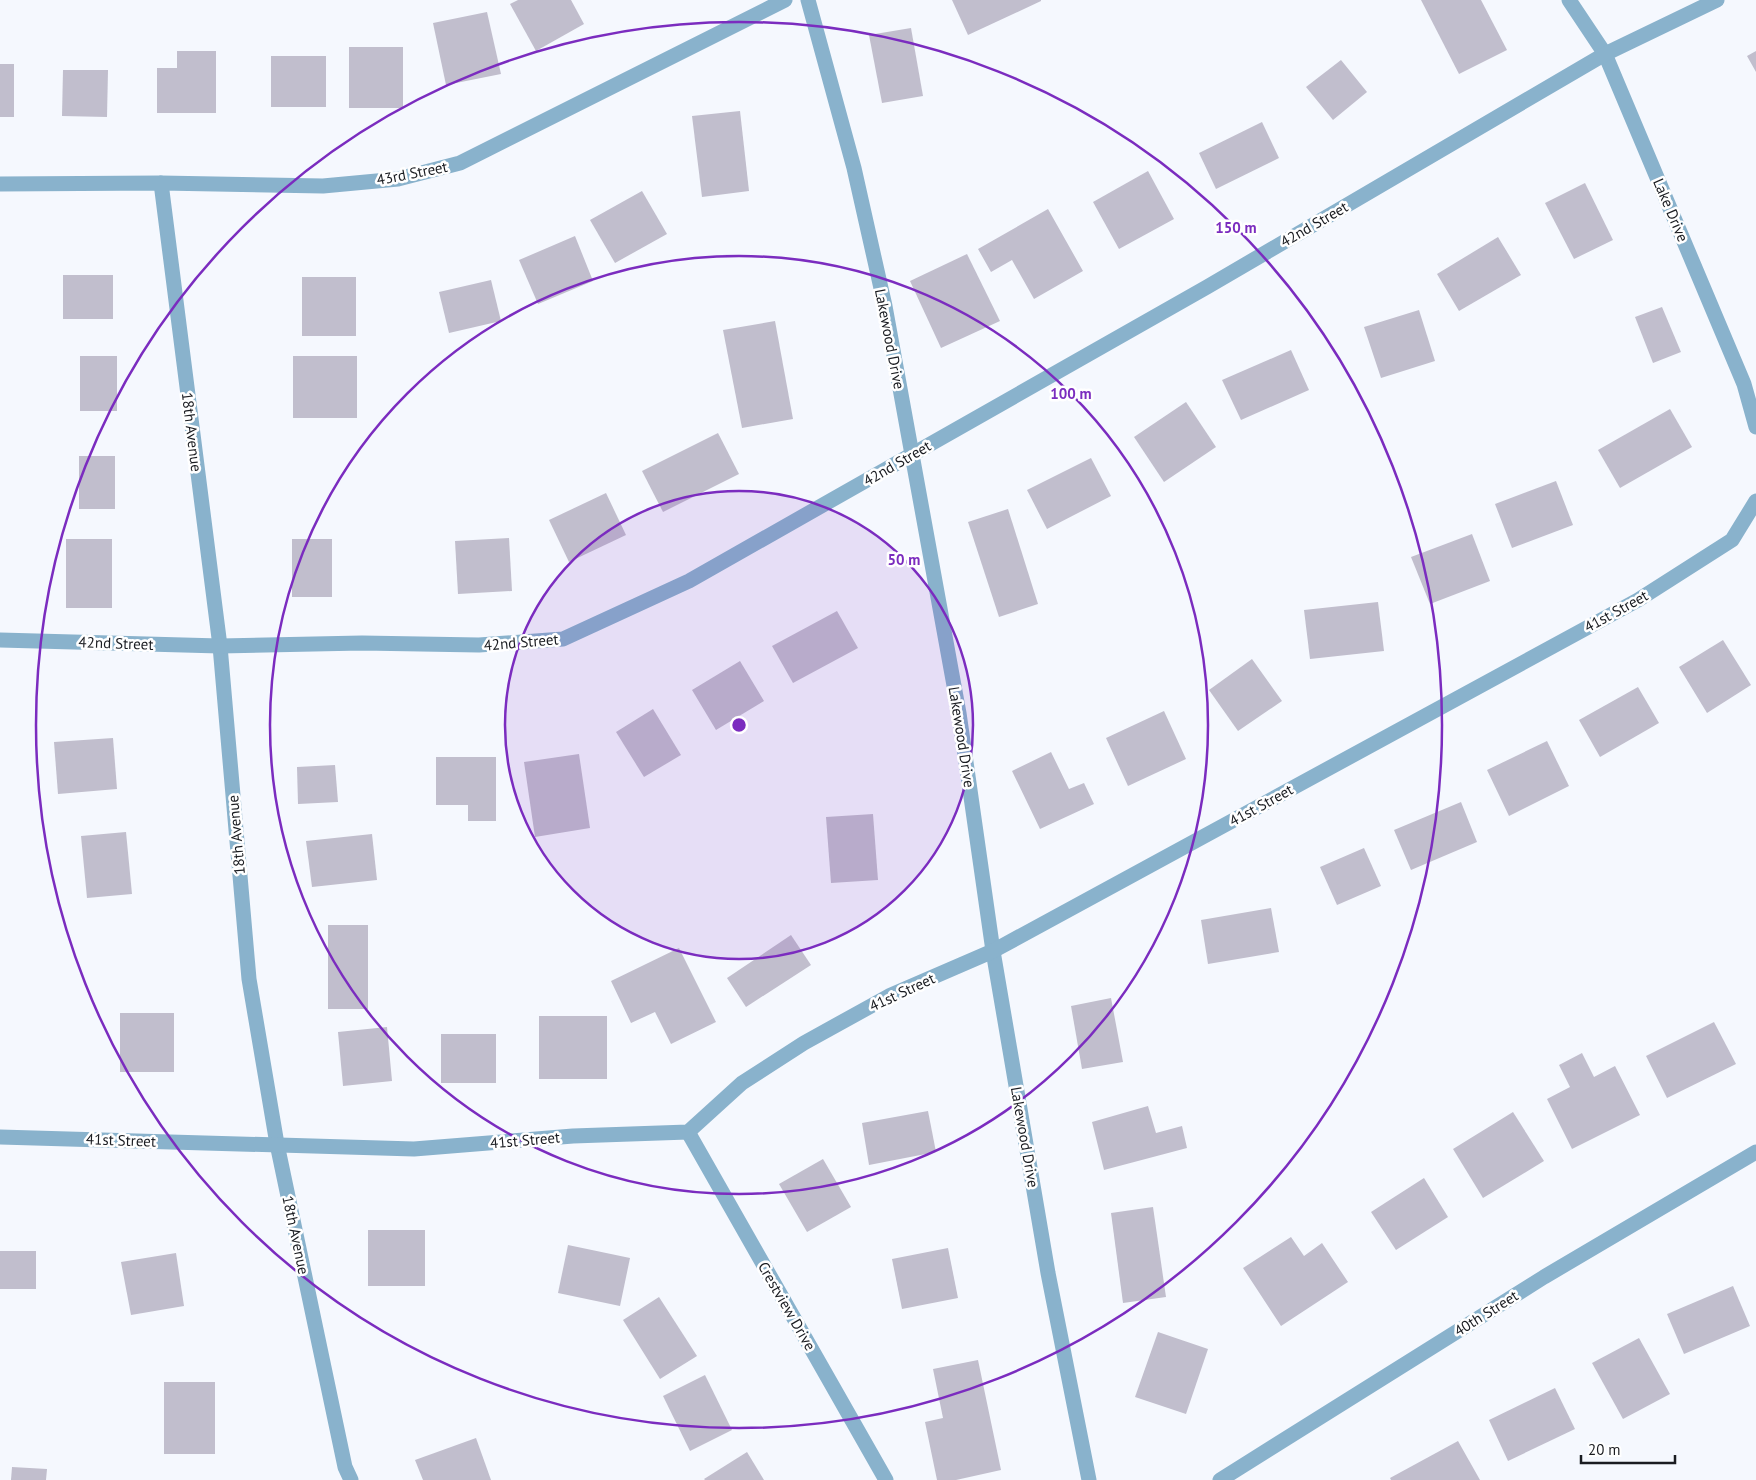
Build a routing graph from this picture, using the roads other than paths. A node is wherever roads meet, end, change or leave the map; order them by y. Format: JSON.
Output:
{"nodes":[{"id":1,"x":786,"y":0,"type":"edge"},
{"id":2,"x":808,"y":0,"type":"edge"},
{"id":3,"x":1569,"y":0,"type":"edge"},
{"id":4,"x":1717,"y":0,"type":"edge"},
{"id":5,"x":1605,"y":54,"type":"junction"},
{"id":6,"x":161,"y":183,"type":"junction"},
{"id":7,"x":0,"y":184,"type":"edge"},
{"id":8,"x":1756,"y":427,"type":"edge"},
{"id":9,"x":911,"y":455,"type":"junction"},
{"id":10,"x":1756,"y":501,"type":"edge"},
{"id":11,"x":0,"y":640,"type":"edge"},
{"id":12,"x":220,"y":646,"type":"junction"},
{"id":13,"x":993,"y":951,"type":"junction"},
{"id":14,"x":688,"y":1132,"type":"junction"},
{"id":15,"x":0,"y":1136,"type":"edge"},
{"id":16,"x":277,"y":1144,"type":"junction"},
{"id":17,"x":1756,"y":1152,"type":"edge"},
{"id":18,"x":352,"y":1480,"type":"edge"},
{"id":19,"x":886,"y":1480,"type":"edge"},
{"id":20,"x":1089,"y":1480,"type":"edge"},
{"id":21,"x":1220,"y":1480,"type":"edge"}],
"edges":[{"from":1,"to":6,"type":"street","name":"43rd Street"},
{"from":2,"to":9,"type":"street","name":"Lakewood Drive"},
{"from":3,"to":5,"type":"street","name":"Lake Drive"},
{"from":4,"to":5,"type":"street","name":"42nd Street"},
{"from":5,"to":8,"type":"street","name":"Lake Drive"},
{"from":5,"to":9,"type":"street","name":"42nd Street"},
{"from":6,"to":7,"type":"street","name":"43rd Street"},
{"from":6,"to":12,"type":"street","name":"18th Avenue"},
{"from":9,"to":12,"type":"street","name":"42nd Street"},
{"from":9,"to":13,"type":"street","name":"Lakewood Drive"},
{"from":10,"to":13,"type":"street","name":"41st Street"},
{"from":11,"to":12,"type":"street","name":"42nd Street"},
{"from":12,"to":16,"type":"street","name":"18th Avenue"},
{"from":13,"to":14,"type":"street","name":"41st Street"},
{"from":13,"to":20,"type":"street","name":"Lakewood Drive"},
{"from":14,"to":16,"type":"street","name":"41st Street"},
{"from":14,"to":19,"type":"street","name":"Crestview Drive"},
{"from":15,"to":16,"type":"street","name":"41st Street"},
{"from":16,"to":18,"type":"street","name":"18th Avenue"},
{"from":17,"to":21,"type":"street","name":"40th Street"}]}
